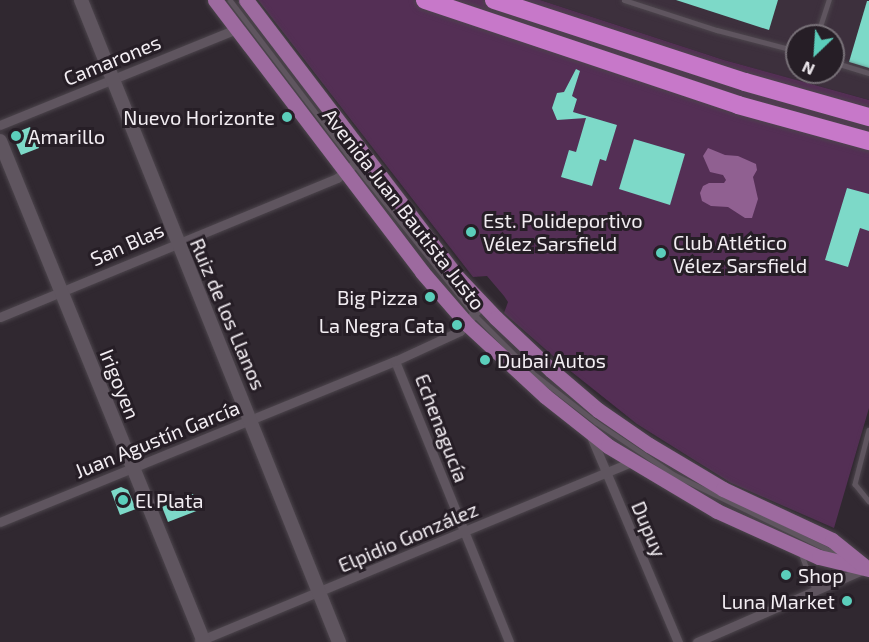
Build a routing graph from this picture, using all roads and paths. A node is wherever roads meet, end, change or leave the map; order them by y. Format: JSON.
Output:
{"nodes":[{"id":1,"x":81,"y":0,"type":"edge"},
{"id":2,"x":215,"y":0,"type":"edge"},
{"id":3,"x":230,"y":0,"type":"edge"},
{"id":4,"x":246,"y":0,"type":"edge"},
{"id":5,"x":426,"y":0,"type":"edge"},
{"id":6,"x":494,"y":0,"type":"edge"},
{"id":7,"x":624,"y":0,"type":"edge"},
{"id":8,"x":829,"y":0,"type":"edge"},
{"id":9,"x":821,"y":24,"type":"edge"},
{"id":10,"x":237,"y":29,"type":"junction"},
{"id":11,"x":785,"y":48,"type":"edge"},
{"id":12,"x":845,"y":66,"type":"edge"},
{"id":13,"x":869,"y":73,"type":"edge"},
{"id":14,"x":112,"y":78,"type":"junction"},
{"id":15,"x":869,"y":117,"type":"edge"},
{"id":16,"x":0,"y":125,"type":"edge"},
{"id":17,"x":0,"y":141,"type":"edge"},
{"id":18,"x":869,"y":141,"type":"edge"},
{"id":19,"x":355,"y":163,"type":"junction"},
{"id":20,"x":177,"y":242,"type":"junction"},
{"id":21,"x":62,"y":292,"type":"junction"},
{"id":22,"x":474,"y":314,"type":"junction"},
{"id":23,"x":0,"y":317,"type":"edge"},
{"id":24,"x":395,"y":360,"type":"junction"},
{"id":25,"x":250,"y":420,"type":"junction"},
{"id":26,"x":588,"y":430,"type":"junction"},
{"id":27,"x":869,"y":430,"type":"edge"},
{"id":28,"x":632,"y":462,"type":"junction"},
{"id":29,"x":133,"y":468,"type":"junction"},
{"id":30,"x":606,"y":474,"type":"junction"},
{"id":31,"x":869,"y":501,"type":"edge"},
{"id":32,"x":0,"y":522,"type":"edge"},
{"id":33,"x":464,"y":533,"type":"junction"},
{"id":34,"x":799,"y":548,"type":"junction"},
{"id":35,"x":868,"y":568,"type":"edge"},
{"id":36,"x":816,"y":592,"type":"junction"},
{"id":37,"x":319,"y":593,"type":"junction"},
{"id":38,"x":201,"y":641,"type":"edge"},
{"id":39,"x":339,"y":642,"type":"edge"},
{"id":40,"x":509,"y":642,"type":"edge"},
{"id":41,"x":678,"y":642,"type":"edge"},
{"id":42,"x":697,"y":642,"type":"edge"}],
"edges":[{"from":1,"to":14,"type":"street","name":"Ruiz de los Llanos"},
{"from":2,"to":10,"type":"main road","name":"Avenida Juan Bautista Justo"},
{"from":3,"to":19,"type":"lane"},
{"from":4,"to":19,"type":"main road","name":"Avenida Juan Bautista Justo"},
{"from":5,"to":18,"type":"highway"},
{"from":6,"to":15,"type":"highway"},
{"from":7,"to":11,"type":"lane"},
{"from":8,"to":9,"type":"lane"},
{"from":10,"to":14,"type":"street","name":"Camarones"},
{"from":10,"to":19,"type":"main road","name":"Avenida Juan Bautista Justo"},
{"from":12,"to":13,"type":"lane"},
{"from":14,"to":16,"type":"street","name":"Camarones"},
{"from":14,"to":20,"type":"street","name":"Ruiz de los Llanos"},
{"from":17,"to":21,"type":"street","name":"Irigoyen"},
{"from":19,"to":20,"type":"street","name":"San Blas"},
{"from":19,"to":22,"type":"main road","name":"Avenida Juan Bautista Justo"},
{"from":19,"to":22,"type":"main road","name":"Avenida Juan Bautista Justo"},
{"from":20,"to":21,"type":"street","name":"San Blas"},
{"from":20,"to":25,"type":"street","name":"Ruiz de los Llanos"},
{"from":21,"to":23,"type":"street","name":"San Blas"},
{"from":21,"to":29,"type":"street","name":"Irigoyen"},
{"from":22,"to":24,"type":"street","name":"Juan Agustín García"},
{"from":22,"to":26,"type":"main road","name":"Avenida Juan Bautista Justo"},
{"from":22,"to":35,"type":"main road","name":"Avenida Juan Bautista Justo"},
{"from":24,"to":25,"type":"street","name":"Juan Agustín García"},
{"from":24,"to":33,"type":"street","name":"Echenagucía"},
{"from":25,"to":29,"type":"street","name":"Juan Agustín García"},
{"from":25,"to":37,"type":"street","name":"Ruiz de los Llanos"},
{"from":26,"to":28,"type":"main road","name":"Avenida Juan Bautista Justo"},
{"from":26,"to":30,"type":"street","name":"Dupuy"},
{"from":27,"to":31,"type":"lane"},
{"from":28,"to":30,"type":"street","name":"Elpidio González"},
{"from":28,"to":34,"type":"main road","name":"Avenida Juan Bautista Justo"},
{"from":29,"to":32,"type":"street","name":"Juan Agustín García"},
{"from":29,"to":38,"type":"street","name":"Irigoyen"},
{"from":30,"to":33,"type":"street","name":"Elpidio González"},
{"from":30,"to":41,"type":"street","name":"Dupuy"},
{"from":33,"to":37,"type":"street","name":"Elpidio González"},
{"from":33,"to":40,"type":"street","name":"Echenagucía"},
{"from":34,"to":35,"type":"main road","name":"Avenida Juan Bautista Justo"},
{"from":34,"to":36,"type":"lane"},
{"from":35,"to":36,"type":"street"},
{"from":36,"to":42,"type":"street"},
{"from":37,"to":38,"type":"street","name":"Elpidio González"},
{"from":37,"to":39,"type":"street","name":"Ruiz de los Llanos"}]}
